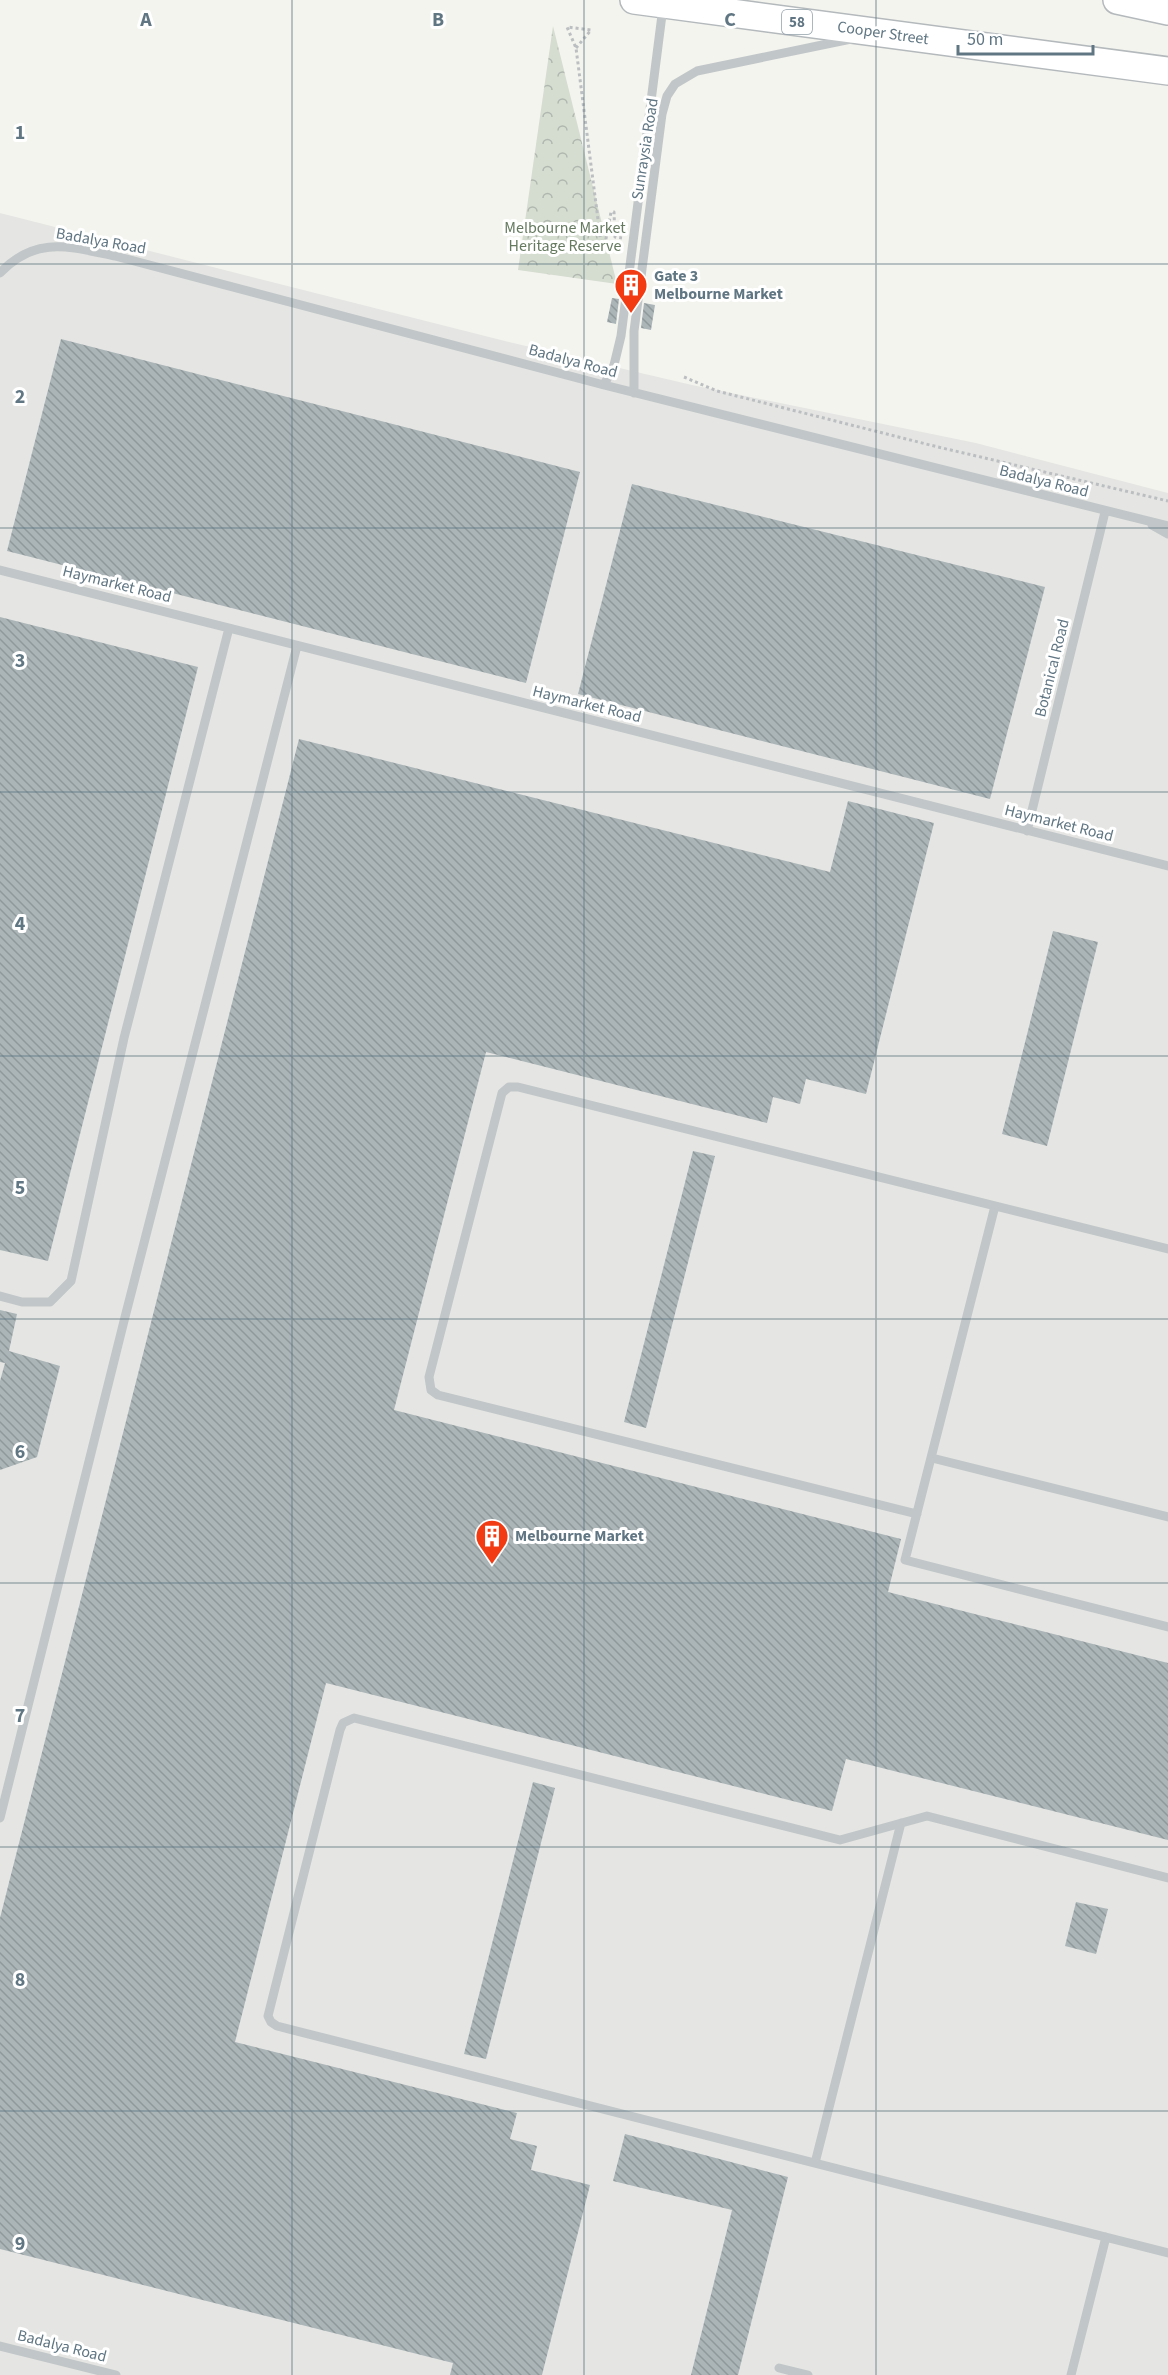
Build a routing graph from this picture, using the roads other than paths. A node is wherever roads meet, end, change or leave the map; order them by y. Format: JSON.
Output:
{"nodes":[{"id":1,"x":634,"y":0,"type":"edge"},
{"id":2,"x":1117,"y":0,"type":"edge"},
{"id":3,"x":664,"y":4,"type":"junction"},
{"id":4,"x":1168,"y":11,"type":"edge"},
{"id":5,"x":876,"y":32,"type":"junction"},
{"id":6,"x":1168,"y":71,"type":"edge"},
{"id":7,"x":0,"y":273,"type":"edge"},
{"id":8,"x":604,"y":385,"type":"junction"},
{"id":9,"x":634,"y":393,"type":"junction"},
{"id":10,"x":1105,"y":512,"type":"junction"},
{"id":11,"x":1145,"y":520,"type":"junction"},
{"id":12,"x":1168,"y":526,"type":"edge"},
{"id":13,"x":1168,"y":534,"type":"edge"},
{"id":14,"x":0,"y":570,"type":"edge"},
{"id":15,"x":229,"y":628,"type":"junction"},
{"id":16,"x":297,"y":646,"type":"junction"},
{"id":17,"x":1028,"y":831,"type":"junction"},
{"id":18,"x":1168,"y":866,"type":"edge"},
{"id":19,"x":995,"y":1206,"type":"junction"},
{"id":20,"x":1168,"y":1249,"type":"edge"},
{"id":21,"x":0,"y":1296,"type":"edge"},
{"id":22,"x":932,"y":1458,"type":"junction"},
{"id":23,"x":917,"y":1514,"type":"junction"},
{"id":24,"x":1168,"y":1517,"type":"edge"},
{"id":25,"x":1168,"y":1627,"type":"edge"},
{"id":26,"x":0,"y":1818,"type":"edge"},
{"id":27,"x":901,"y":1823,"type":"junction"},
{"id":28,"x":1168,"y":1878,"type":"edge"},
{"id":29,"x":815,"y":2163,"type":"junction"},
{"id":30,"x":1106,"y":2237,"type":"junction"},
{"id":31,"x":1168,"y":2253,"type":"edge"},
{"id":32,"x":0,"y":2346,"type":"edge"},
{"id":33,"x":779,"y":2368,"type":"dead end"},
{"id":34,"x":116,"y":2375,"type":"edge"},
{"id":35,"x":808,"y":2375,"type":"edge"},
{"id":36,"x":1071,"y":2375,"type":"edge"}],
"edges":[{"from":1,"to":3,"type":"main road","name":"Cooper Street","number":"58"},
{"from":2,"to":4,"type":"main road"},
{"from":3,"to":5,"type":"main road","name":"Cooper Street","number":"58"},
{"from":3,"to":8,"type":"lane","name":"Sunraysia Road"},
{"from":5,"to":6,"type":"main road","name":"Cooper Street","number":"58"},
{"from":5,"to":9,"type":"lane","name":"Sunraysia Road"},
{"from":7,"to":8,"type":"lane","name":"Badalya Road"},
{"from":8,"to":9,"type":"lane","name":"Badalya Road"},
{"from":9,"to":10,"type":"lane","name":"Badalya Road"},
{"from":10,"to":11,"type":"lane","name":"Badalya Road"},
{"from":10,"to":17,"type":"lane","name":"Botanical Road"},
{"from":11,"to":12,"type":"lane","name":"Badalya Road"},
{"from":11,"to":13,"type":"lane","name":"Badalya Road"},
{"from":14,"to":15,"type":"lane","name":"Haymarket Road"},
{"from":15,"to":16,"type":"lane","name":"Haymarket Road"},
{"from":15,"to":21,"type":"lane"},
{"from":16,"to":17,"type":"lane","name":"Haymarket Road"},
{"from":16,"to":26,"type":"lane"},
{"from":17,"to":18,"type":"lane","name":"Haymarket Road"},
{"from":19,"to":20,"type":"lane"},
{"from":19,"to":22,"type":"lane"},
{"from":19,"to":23,"type":"lane"},
{"from":22,"to":23,"type":"lane"},
{"from":22,"to":24,"type":"lane"},
{"from":23,"to":25,"type":"lane"},
{"from":27,"to":28,"type":"lane"},
{"from":27,"to":29,"type":"lane"},
{"from":27,"to":29,"type":"lane"},
{"from":29,"to":30,"type":"lane"},
{"from":30,"to":31,"type":"lane"},
{"from":30,"to":36,"type":"lane"},
{"from":32,"to":34,"type":"lane","name":"Badalya Road"},
{"from":33,"to":35,"type":"lane"}]}
